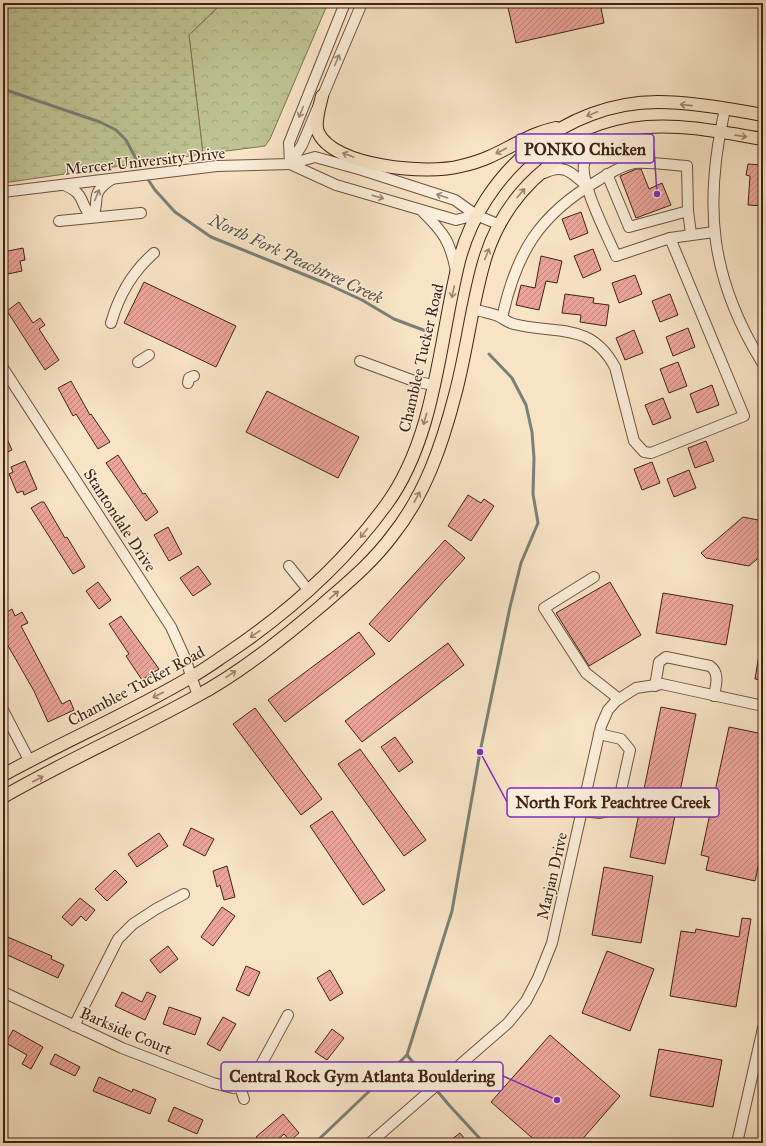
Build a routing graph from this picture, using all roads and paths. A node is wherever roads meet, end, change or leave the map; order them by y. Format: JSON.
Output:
{"nodes":[{"id":1,"x":346,"y":3,"type":"edge"},
{"id":2,"x":362,"y":3,"type":"edge"},
{"id":3,"x":322,"y":96,"type":"junction"},
{"id":4,"x":725,"y":109,"type":"junction"},
{"id":5,"x":763,"y":115,"type":"edge"},
{"id":6,"x":563,"y":126,"type":"junction"},
{"id":7,"x":719,"y":133,"type":"junction"},
{"id":8,"x":607,"y":136,"type":"junction"},
{"id":9,"x":763,"y":139,"type":"edge"},
{"id":10,"x":290,"y":164,"type":"junction"},
{"id":11,"x":607,"y":174,"type":"junction"},
{"id":12,"x":535,"y":177,"type":"junction"},
{"id":13,"x":114,"y":178,"type":"junction"},
{"id":14,"x":62,"y":184,"type":"junction"},
{"id":15,"x":587,"y":186,"type":"junction"},
{"id":16,"x":3,"y":192,"type":"edge"},
{"id":17,"x":422,"y":210,"type":"junction"},
{"id":18,"x":688,"y":210,"type":"junction"},
{"id":19,"x":141,"y":213,"type":"dead end"},
{"id":20,"x":476,"y":215,"type":"junction"},
{"id":21,"x":92,"y":217,"type":"junction"},
{"id":22,"x":59,"y":221,"type":"dead end"},
{"id":23,"x":500,"y":225,"type":"junction"},
{"id":24,"x":714,"y":232,"type":"junction"},
{"id":25,"x":691,"y":234,"type":"junction"},
{"id":26,"x":670,"y":238,"type":"junction"},
{"id":27,"x":154,"y":253,"type":"dead end"},
{"id":28,"x":456,"y":274,"type":"junction"},
{"id":29,"x":474,"y":310,"type":"junction"},
{"id":30,"x":502,"y":318,"type":"junction"},
{"id":31,"x":111,"y":323,"type":"dead end"},
{"id":32,"x":149,"y":355,"type":"dead end"},
{"id":33,"x":360,"y":361,"type":"dead end"},
{"id":34,"x":138,"y":362,"type":"dead end"},
{"id":35,"x":763,"y":364,"type":"edge"},
{"id":36,"x":3,"y":368,"type":"edge"},
{"id":37,"x":433,"y":385,"type":"junction"},
{"id":38,"x":289,"y":566,"type":"dead end"},
{"id":39,"x":594,"y":577,"type":"dead end"},
{"id":40,"x":309,"y":592,"type":"junction"},
{"id":41,"x":193,"y":677,"type":"junction"},
{"id":42,"x":654,"y":686,"type":"junction"},
{"id":43,"x":198,"y":696,"type":"junction"},
{"id":44,"x":714,"y":696,"type":"junction"},
{"id":45,"x":619,"y":699,"type":"junction"},
{"id":46,"x":763,"y":706,"type":"edge"},
{"id":47,"x":3,"y":710,"type":"edge"},
{"id":48,"x":599,"y":734,"type":"junction"},
{"id":49,"x":30,"y":760,"type":"junction"},
{"id":50,"x":3,"y":775,"type":"edge"},
{"id":51,"x":3,"y":797,"type":"edge"},
{"id":52,"x":582,"y":811,"type":"junction"},
{"id":53,"x":184,"y":894,"type":"dead end"},
{"id":54,"x":3,"y":992,"type":"edge"},
{"id":55,"x":288,"y":1015,"type":"dead end"},
{"id":56,"x":74,"y":1026,"type":"junction"},
{"id":57,"x":763,"y":1028,"type":"edge"},
{"id":58,"x":240,"y":1088,"type":"junction"},
{"id":59,"x":244,"y":1099,"type":"dead end"},
{"id":60,"x":370,"y":1143,"type":"edge"},
{"id":61,"x":737,"y":1143,"type":"edge"}],
"edges":[{"from":1,"to":10,"type":"street","one_way":true},
{"from":3,"to":2,"type":"street","one_way":true},
{"from":6,"to":3,"type":"main road","one_way":true},
{"from":3,"to":10,"type":"street"},
{"from":4,"to":5,"type":"main road","name":"Chamblee Tucker Road"},
{"from":4,"to":6,"type":"main road","name":"Chamblee Tucker Road","one_way":true},
{"from":4,"to":7,"type":"street"},
{"from":6,"to":20,"type":"main road","name":"Chamblee Tucker Road"},
{"from":7,"to":8,"type":"main road"},
{"from":7,"to":9,"type":"main road","one_way":true},
{"from":7,"to":24,"type":"street"},
{"from":8,"to":12,"type":"main road"},
{"from":8,"to":15,"type":"street"},
{"from":10,"to":13,"type":"street","name":"Mercer University Drive"},
{"from":10,"to":17,"type":"street","name":"Mercer University Drive","one_way":true},
{"from":20,"to":10,"type":"street","name":"Mercer University Drive","one_way":true},
{"from":11,"to":15,"type":"street"},
{"from":11,"to":18,"type":"street"},
{"from":11,"to":18,"type":"street"},
{"from":12,"to":15,"type":"street"},
{"from":23,"to":12,"type":"main road","one_way":true},
{"from":13,"to":14,"type":"street","name":"Mercer University Drive"},
{"from":21,"to":13,"type":"street","one_way":true},
{"from":14,"to":16,"type":"street","name":"Mercer University Drive"},
{"from":14,"to":21,"type":"street"},
{"from":15,"to":26,"type":"street"},
{"from":15,"to":30,"type":"street"},
{"from":17,"to":20,"type":"street","name":"Mercer University Drive"},
{"from":17,"to":28,"type":"street"},
{"from":18,"to":25,"type":"street"},
{"from":19,"to":21,"type":"street"},
{"from":20,"to":23,"type":"street","name":"Mercer University Drive"},
{"from":20,"to":28,"type":"main road","name":"Chamblee Tucker Road"},
{"from":21,"to":22,"type":"street"},
{"from":29,"to":23,"type":"main road","one_way":true},
{"from":24,"to":25,"type":"street"},
{"from":24,"to":35,"type":"street"},
{"from":25,"to":26,"type":"street"},
{"from":26,"to":30,"type":"street"},
{"from":27,"to":31,"type":"street"},
{"from":28,"to":37,"type":"main road","name":"Chamblee Tucker Road","one_way":true},
{"from":29,"to":30,"type":"street"},
{"from":43,"to":29,"type":"main road","one_way":true},
{"from":32,"to":34,"type":"street"},
{"from":33,"to":37,"type":"street"},
{"from":36,"to":41,"type":"street","name":"Stantondale Drive"},
{"from":37,"to":40,"type":"main road","name":"Chamblee Tucker Road","one_way":true},
{"from":38,"to":40,"type":"street"},
{"from":39,"to":45,"type":"street"},
{"from":40,"to":41,"type":"main road","name":"Chamblee Tucker Road","one_way":true},
{"from":41,"to":43,"type":"street","name":"Stantondale Drive"},
{"from":41,"to":49,"type":"main road","name":"Chamblee Tucker Road","one_way":true},
{"from":42,"to":44,"type":"street","name":"Marjan Drive"},
{"from":42,"to":44,"type":"street"},
{"from":42,"to":45,"type":"street","name":"Marjan Drive"},
{"from":51,"to":43,"type":"main road","one_way":true},
{"from":44,"to":46,"type":"street","name":"Marjan Drive"},
{"from":45,"to":48,"type":"street","name":"Marjan Drive"},
{"from":47,"to":49,"type":"street"},
{"from":48,"to":52,"type":"street","name":"Marjan Drive"},
{"from":48,"to":52,"type":"street"},
{"from":49,"to":50,"type":"main road","name":"Chamblee Tucker Road"},
{"from":52,"to":60,"type":"street","name":"Marjan Drive"},
{"from":53,"to":56,"type":"street"},
{"from":54,"to":56,"type":"street","name":"Barkside Court"},
{"from":55,"to":58,"type":"street"},
{"from":56,"to":58,"type":"street","name":"Barkside Court"},
{"from":57,"to":61,"type":"street"},
{"from":58,"to":59,"type":"street"}]}
